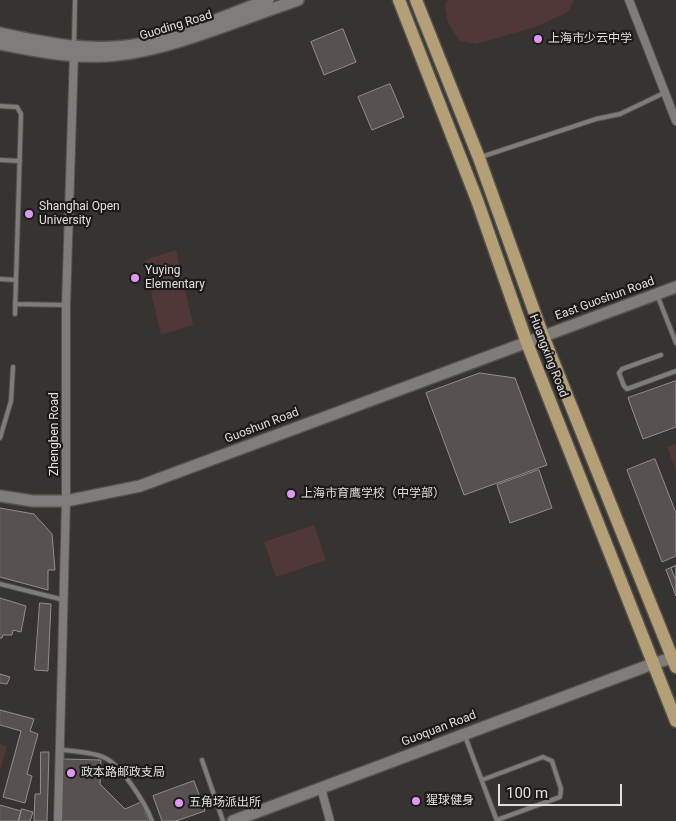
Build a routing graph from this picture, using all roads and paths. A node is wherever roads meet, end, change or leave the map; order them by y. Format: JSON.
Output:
{"nodes":[{"id":1,"x":75,"y":0,"type":"edge"},
{"id":2,"x":268,"y":0,"type":"edge"},
{"id":3,"x":298,"y":0,"type":"edge"},
{"id":4,"x":398,"y":0,"type":"edge"},
{"id":5,"x":416,"y":0,"type":"edge"},
{"id":6,"x":628,"y":0,"type":"edge"},
{"id":7,"x":0,"y":33,"type":"edge"},
{"id":8,"x":0,"y":44,"type":"edge"},
{"id":9,"x":74,"y":51,"type":"junction"},
{"id":10,"x":664,"y":92,"type":"junction"},
{"id":11,"x":0,"y":106,"type":"edge"},
{"id":12,"x":676,"y":121,"type":"edge"},
{"id":13,"x":479,"y":158,"type":"junction"},
{"id":14,"x":0,"y":160,"type":"edge"},
{"id":15,"x":20,"y":161,"type":"junction"},
{"id":16,"x":0,"y":279,"type":"edge"},
{"id":17,"x":16,"y":280,"type":"junction"},
{"id":18,"x":676,"y":287,"type":"edge"},
{"id":19,"x":657,"y":294,"type":"junction"},
{"id":20,"x":15,"y":304,"type":"junction"},
{"id":21,"x":66,"y":305,"type":"junction"},
{"id":22,"x":15,"y":314,"type":"dead end"},
{"id":23,"x":543,"y":336,"type":"junction"},
{"id":24,"x":527,"y":343,"type":"junction"},
{"id":25,"x":676,"y":343,"type":"edge"},
{"id":26,"x":661,"y":354,"type":"dead end"},
{"id":27,"x":13,"y":367,"type":"dead end"},
{"id":28,"x":676,"y":371,"type":"edge"},
{"id":29,"x":0,"y":438,"type":"edge"},
{"id":30,"x":0,"y":496,"type":"edge"},
{"id":31,"x":66,"y":501,"type":"junction"},
{"id":32,"x":0,"y":584,"type":"edge"},
{"id":33,"x":64,"y":600,"type":"junction"},
{"id":34,"x":675,"y":661,"type":"edge"},
{"id":35,"x":654,"y":663,"type":"junction"},
{"id":36,"x":676,"y":721,"type":"edge"},
{"id":37,"x":464,"y":734,"type":"junction"},
{"id":38,"x":60,"y":750,"type":"junction"},
{"id":39,"x":202,"y":760,"type":"dead end"},
{"id":40,"x":482,"y":780,"type":"junction"},
{"id":41,"x":321,"y":788,"type":"junction"},
{"id":42,"x":58,"y":821,"type":"edge"},
{"id":43,"x":152,"y":821,"type":"edge"},
{"id":44,"x":223,"y":821,"type":"edge"},
{"id":45,"x":233,"y":821,"type":"edge"},
{"id":46,"x":330,"y":821,"type":"edge"},
{"id":47,"x":497,"y":821,"type":"edge"}],
"edges":[{"from":1,"to":9,"type":"lane"},
{"from":2,"to":9,"type":"street","name":"Guoding Road"},
{"from":3,"to":9,"type":"street","name":"Guoding Road"},
{"from":4,"to":24,"type":"main road","name":"Huangxing Road"},
{"from":5,"to":13,"type":"main road","name":"Huangxing Road"},
{"from":6,"to":10,"type":"street"},
{"from":7,"to":9,"type":"street","name":"Guoding Road"},
{"from":8,"to":9,"type":"street","name":"Guoding Road"},
{"from":9,"to":21,"type":"street","name":"Zhengben Road"},
{"from":10,"to":12,"type":"street"},
{"from":10,"to":13,"type":"lane"},
{"from":11,"to":15,"type":"lane"},
{"from":13,"to":23,"type":"main road","name":"Huangxing Road"},
{"from":14,"to":15,"type":"lane"},
{"from":15,"to":17,"type":"lane"},
{"from":16,"to":17,"type":"lane"},
{"from":17,"to":20,"type":"lane"},
{"from":18,"to":19,"type":"street","name":"East Guoshun Road"},
{"from":19,"to":23,"type":"street","name":"East Guoshun Road"},
{"from":19,"to":25,"type":"lane"},
{"from":20,"to":21,"type":"lane"},
{"from":20,"to":22,"type":"lane"},
{"from":21,"to":31,"type":"street","name":"Zhengben Road"},
{"from":23,"to":24,"type":"street","name":"East Guoshun Road"},
{"from":23,"to":34,"type":"main road","name":"Huangxing Road"},
{"from":24,"to":31,"type":"street","name":"Guoshun Road"},
{"from":24,"to":35,"type":"main road","name":"Huangxing Road"},
{"from":26,"to":28,"type":"lane"},
{"from":27,"to":29,"type":"lane"},
{"from":30,"to":31,"type":"street","name":"Guoshun Road"},
{"from":31,"to":33,"type":"street","name":"Zhengben Road"},
{"from":32,"to":33,"type":"lane"},
{"from":33,"to":38,"type":"street","name":"Zhengben Road"},
{"from":34,"to":35,"type":"street","name":"Guoquan Road"},
{"from":35,"to":36,"type":"main road","name":"Huangxing Road"},
{"from":35,"to":37,"type":"street","name":"Guoquan Road"},
{"from":37,"to":40,"type":"lane"},
{"from":37,"to":41,"type":"street","name":"Guoquan Road"},
{"from":38,"to":42,"type":"street","name":"Zhengben Road"},
{"from":38,"to":43,"type":"lane"},
{"from":39,"to":44,"type":"lane"},
{"from":40,"to":47,"type":"lane"},
{"from":40,"to":47,"type":"lane"},
{"from":41,"to":45,"type":"street","name":"Guoquan Road"},
{"from":41,"to":46,"type":"street"}]}
